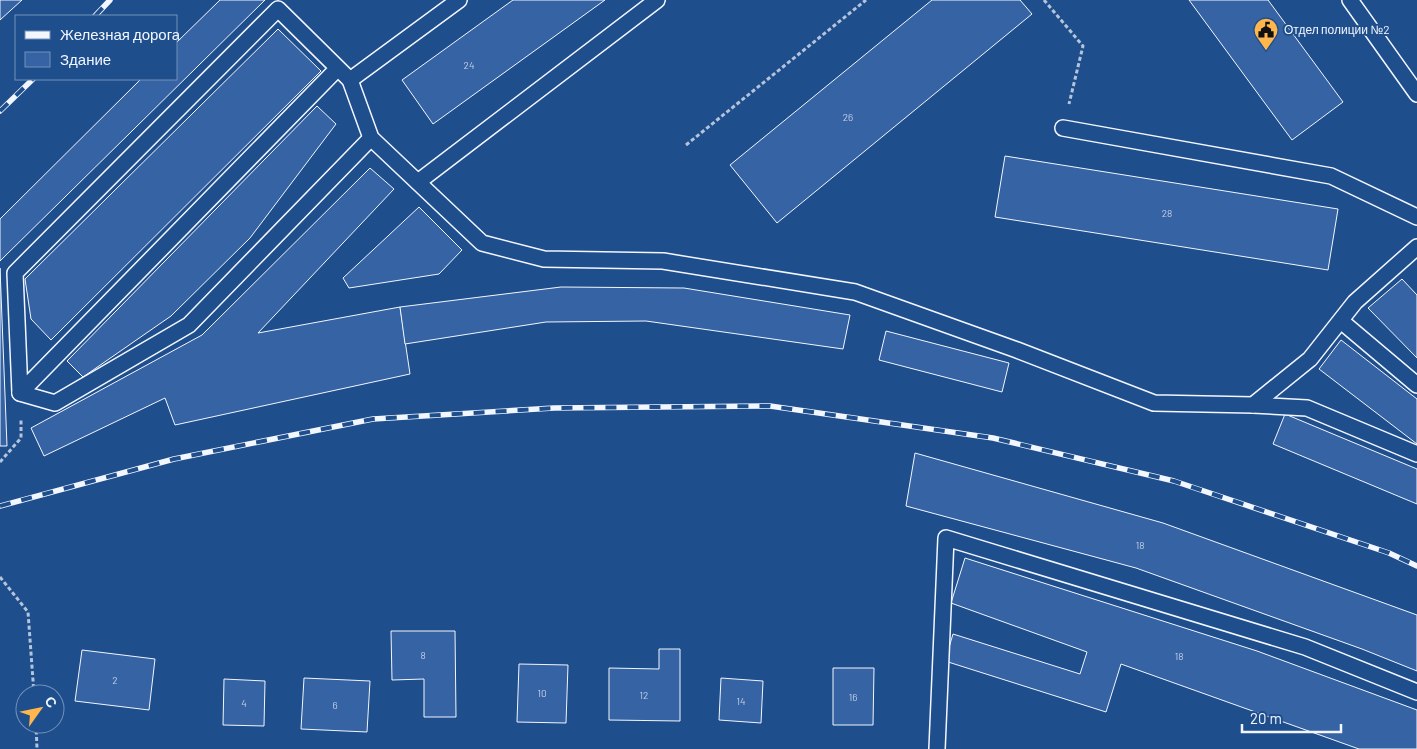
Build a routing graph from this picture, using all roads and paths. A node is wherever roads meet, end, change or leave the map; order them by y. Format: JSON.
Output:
{"nodes":[{"id":1,"x":459,"y":0,"type":"edge"},
{"id":2,"x":657,"y":0,"type":"edge"},
{"id":3,"x":866,"y":0,"type":"edge"},
{"id":4,"x":1044,"y":0,"type":"edge"},
{"id":5,"x":1350,"y":0,"type":"edge"},
{"id":6,"x":338,"y":68,"type":"junction"},
{"id":7,"x":350,"y":80,"type":"junction"},
{"id":8,"x":1417,"y":94,"type":"edge"},
{"id":9,"x":1063,"y":128,"type":"joint"},
{"id":10,"x":371,"y":138,"type":"junction"},
{"id":11,"x":686,"y":145,"type":"dead end"},
{"id":12,"x":418,"y":182,"type":"junction"},
{"id":13,"x":1417,"y":217,"type":"edge"},
{"id":14,"x":1417,"y":247,"type":"edge"},
{"id":15,"x":1340,"y":321,"type":"junction"},
{"id":16,"x":1417,"y":385,"type":"edge"},
{"id":17,"x":20,"y":393,"type":"junction"},
{"id":18,"x":1253,"y":405,"type":"junction"},
{"id":19,"x":1417,"y":454,"type":"edge"},
{"id":20,"x":0,"y":462,"type":"edge"},
{"id":21,"x":0,"y":577,"type":"edge"},
{"id":22,"x":33,"y":684,"type":"edge"},
{"id":23,"x":1417,"y":692,"type":"edge"},
{"id":24,"x":36,"y":734,"type":"edge"},
{"id":25,"x":37,"y":749,"type":"edge"},
{"id":26,"x":937,"y":749,"type":"edge"}],
"edges":[{"from":1,"to":7,"type":"lane"},
{"from":2,"to":12,"type":"lane"},
{"from":3,"to":11,"type":"path"},
{"from":4,"to":9,"type":"path"},
{"from":5,"to":8,"type":"lane"},
{"from":6,"to":7,"type":"lane"},
{"from":6,"to":17,"type":"lane"},
{"from":6,"to":17,"type":"lane"},
{"from":7,"to":10,"type":"lane"},
{"from":9,"to":13,"type":"lane"},
{"from":10,"to":12,"type":"lane"},
{"from":10,"to":17,"type":"lane"},
{"from":12,"to":18,"type":"lane"},
{"from":14,"to":15,"type":"lane"},
{"from":15,"to":16,"type":"lane"},
{"from":15,"to":18,"type":"lane"},
{"from":17,"to":20,"type":"path"},
{"from":18,"to":19,"type":"lane"},
{"from":21,"to":22,"type":"path"},
{"from":23,"to":26,"type":"lane"},
{"from":24,"to":25,"type":"path"}]}
